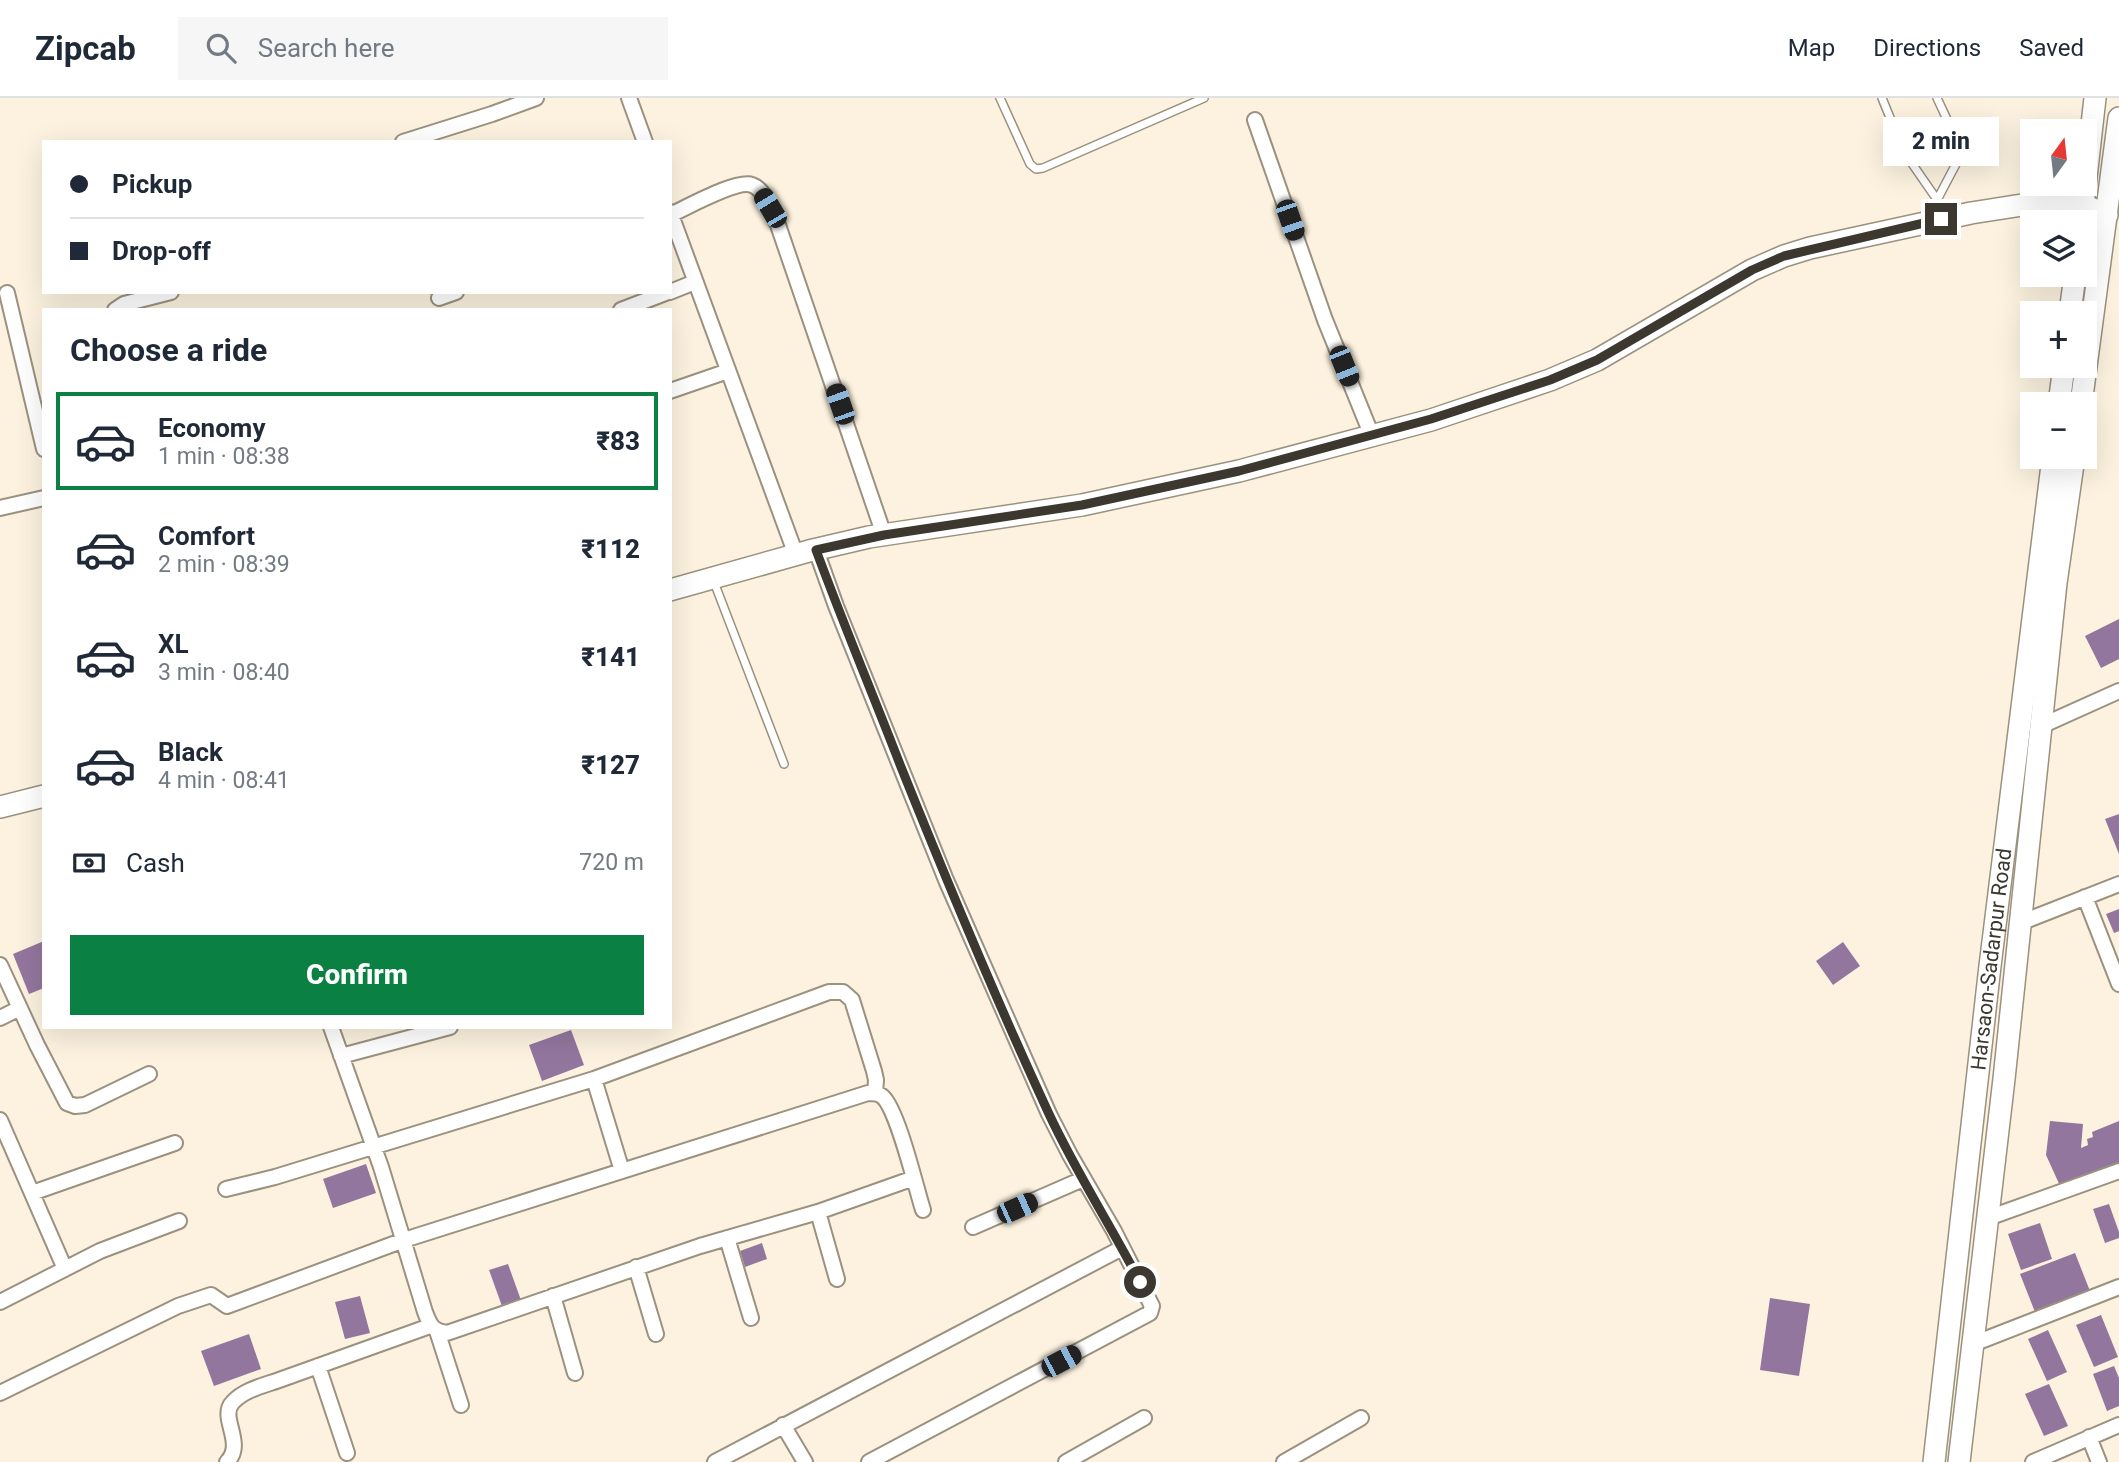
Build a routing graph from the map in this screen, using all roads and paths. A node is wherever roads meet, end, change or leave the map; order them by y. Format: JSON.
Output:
{"nodes":[{"id":1,"x":536,"y":98,"type":"edge"},
{"id":2,"x":629,"y":98,"type":"edge"},
{"id":3,"x":1000,"y":98,"type":"edge"},
{"id":4,"x":1204,"y":98,"type":"edge"},
{"id":5,"x":1882,"y":98,"type":"edge"},
{"id":6,"x":1937,"y":98,"type":"edge"},
{"id":7,"x":2095,"y":98,"type":"edge"},
{"id":8,"x":2119,"y":118,"type":"edge"},
{"id":9,"x":1255,"y":120,"type":"dead end"},
{"id":10,"x":409,"y":140,"type":"edge"},
{"id":11,"x":644,"y":140,"type":"edge"},
{"id":12,"x":1943,"y":209,"type":"junction"},
{"id":13,"x":2072,"y":210,"type":"edge"},
{"id":14,"x":2082,"y":210,"type":"edge"},
{"id":15,"x":672,"y":214,"type":"edge"},
{"id":16,"x":672,"y":217,"type":"edge"},
{"id":17,"x":2113,"y":217,"type":"edge"},
{"id":18,"x":695,"y":282,"type":"junction"},
{"id":19,"x":672,"y":291,"type":"edge"},
{"id":20,"x":7,"y":293,"type":"dead end"},
{"id":21,"x":163,"y":294,"type":"edge"},
{"id":22,"x":450,"y":294,"type":"edge"},
{"id":23,"x":664,"y":294,"type":"edge"},
{"id":24,"x":439,"y":298,"type":"dead end"},
{"id":25,"x":118,"y":308,"type":"edge"},
{"id":26,"x":626,"y":308,"type":"edge"},
{"id":27,"x":727,"y":371,"type":"junction"},
{"id":28,"x":672,"y":390,"type":"edge"},
{"id":29,"x":2083,"y":392,"type":"edge"},
{"id":30,"x":1372,"y":436,"type":"junction"},
{"id":31,"x":42,"y":441,"type":"edge"},
{"id":32,"x":2052,"y":469,"type":"edge"},
{"id":33,"x":2072,"y":469,"type":"edge"},
{"id":34,"x":42,"y":498,"type":"edge"},
{"id":35,"x":0,"y":508,"type":"edge"},
{"id":36,"x":884,"y":535,"type":"junction"},
{"id":37,"x":806,"y":552,"type":"junction"},
{"id":38,"x":713,"y":578,"type":"junction"},
{"id":39,"x":672,"y":589,"type":"edge"},
{"id":40,"x":2119,"y":691,"type":"edge"},
{"id":41,"x":2041,"y":726,"type":"junction"},
{"id":42,"x":784,"y":764,"type":"dead end"},
{"id":43,"x":42,"y":796,"type":"edge"},
{"id":44,"x":0,"y":807,"type":"edge"},
{"id":45,"x":2119,"y":884,"type":"edge"},
{"id":46,"x":2085,"y":897,"type":"junction"},
{"id":47,"x":2020,"y":923,"type":"junction"},
{"id":48,"x":0,"y":965,"type":"edge"},
{"id":49,"x":2119,"y":984,"type":"edge"},
{"id":50,"x":20,"y":1008,"type":"junction"},
{"id":51,"x":0,"y":1018,"type":"edge"},
{"id":52,"x":332,"y":1029,"type":"edge"},
{"id":53,"x":442,"y":1029,"type":"edge"},
{"id":54,"x":341,"y":1056,"type":"junction"},
{"id":55,"x":149,"y":1074,"type":"dead end"},
{"id":56,"x":594,"y":1079,"type":"junction"},
{"id":57,"x":875,"y":1093,"type":"junction"},
{"id":58,"x":0,"y":1120,"type":"edge"},
{"id":59,"x":175,"y":1143,"type":"dead end"},
{"id":60,"x":374,"y":1147,"type":"junction"},
{"id":61,"x":622,"y":1171,"type":"junction"},
{"id":62,"x":2119,"y":1171,"type":"edge"},
{"id":63,"x":914,"y":1178,"type":"junction"},
{"id":64,"x":1083,"y":1179,"type":"junction"},
{"id":65,"x":226,"y":1189,"type":"dead end"},
{"id":66,"x":32,"y":1193,"type":"junction"},
{"id":67,"x":923,"y":1210,"type":"dead end"},
{"id":68,"x":818,"y":1212,"type":"junction"},
{"id":69,"x":1988,"y":1218,"type":"junction"},
{"id":70,"x":179,"y":1221,"type":"dead end"},
{"id":71,"x":973,"y":1227,"type":"dead end"},
{"id":72,"x":727,"y":1238,"type":"junction"},
{"id":73,"x":404,"y":1240,"type":"junction"},
{"id":74,"x":1122,"y":1248,"type":"junction"},
{"id":75,"x":636,"y":1268,"type":"junction"},
{"id":76,"x":65,"y":1269,"type":"junction"},
{"id":77,"x":837,"y":1279,"type":"dead end"},
{"id":78,"x":2119,"y":1287,"type":"edge"},
{"id":79,"x":553,"y":1296,"type":"junction"},
{"id":80,"x":0,"y":1302,"type":"edge"},
{"id":81,"x":751,"y":1318,"type":"dead end"},
{"id":82,"x":434,"y":1329,"type":"junction"},
{"id":83,"x":656,"y":1334,"type":"dead end"},
{"id":84,"x":1973,"y":1344,"type":"junction"},
{"id":85,"x":318,"y":1366,"type":"junction"},
{"id":86,"x":575,"y":1373,"type":"dead end"},
{"id":87,"x":0,"y":1393,"type":"edge"},
{"id":88,"x":461,"y":1405,"type":"dead end"},
{"id":89,"x":1144,"y":1418,"type":"dead end"},
{"id":90,"x":1361,"y":1418,"type":"dead end"},
{"id":91,"x":783,"y":1425,"type":"junction"},
{"id":92,"x":2119,"y":1425,"type":"edge"},
{"id":93,"x":2090,"y":1437,"type":"junction"},
{"id":94,"x":347,"y":1453,"type":"dead end"},
{"id":95,"x":226,"y":1462,"type":"edge"},
{"id":96,"x":715,"y":1462,"type":"edge"},
{"id":97,"x":805,"y":1462,"type":"edge"},
{"id":98,"x":869,"y":1462,"type":"edge"},
{"id":99,"x":1066,"y":1462,"type":"edge"},
{"id":100,"x":1284,"y":1462,"type":"edge"},
{"id":101,"x":1934,"y":1462,"type":"edge"},
{"id":102,"x":1959,"y":1462,"type":"edge"},
{"id":103,"x":2033,"y":1462,"type":"edge"},
{"id":104,"x":2099,"y":1462,"type":"edge"}],
"edges":[{"from":1,"to":10,"type":"street"},
{"from":2,"to":11,"type":"street"},
{"from":3,"to":4,"type":"lane"},
{"from":5,"to":12,"type":"lane"},
{"from":6,"to":12,"type":"lane"},
{"from":7,"to":14,"type":"street"},
{"from":8,"to":17,"type":"street"},
{"from":9,"to":30,"type":"street"},
{"from":12,"to":13,"type":"street"},
{"from":12,"to":30,"type":"street"},
{"from":15,"to":36,"type":"street"},
{"from":16,"to":18,"type":"street"},
{"from":17,"to":29,"type":"street"},
{"from":18,"to":19,"type":"street"},
{"from":18,"to":27,"type":"street"},
{"from":20,"to":31,"type":"street"},
{"from":21,"to":25,"type":"street"},
{"from":22,"to":24,"type":"street"},
{"from":23,"to":26,"type":"street"},
{"from":27,"to":28,"type":"street"},
{"from":27,"to":37,"type":"street"},
{"from":30,"to":36,"type":"street"},
{"from":32,"to":101,"type":"street","name":"Harsaon-Sadarpur Road"},
{"from":33,"to":41,"type":"street","name":"Harsaon-Sadarpur Road"},
{"from":34,"to":35,"type":"street"},
{"from":36,"to":37,"type":"street"},
{"from":37,"to":38,"type":"street"},
{"from":37,"to":64,"type":"street"},
{"from":38,"to":39,"type":"street"},
{"from":38,"to":42,"type":"lane"},
{"from":40,"to":41,"type":"street"},
{"from":41,"to":47,"type":"street","name":"Harsaon-Sadarpur Road"},
{"from":43,"to":44,"type":"street"},
{"from":45,"to":46,"type":"street"},
{"from":46,"to":47,"type":"street"},
{"from":46,"to":49,"type":"street"},
{"from":47,"to":69,"type":"street","name":"Harsaon-Sadarpur Road"},
{"from":48,"to":50,"type":"street"},
{"from":50,"to":51,"type":"street"},
{"from":50,"to":55,"type":"street"},
{"from":52,"to":54,"type":"street"},
{"from":53,"to":54,"type":"street"},
{"from":54,"to":60,"type":"street"},
{"from":56,"to":57,"type":"street"},
{"from":56,"to":60,"type":"street"},
{"from":56,"to":61,"type":"street"},
{"from":57,"to":61,"type":"street"},
{"from":57,"to":63,"type":"street"},
{"from":58,"to":66,"type":"street"},
{"from":59,"to":66,"type":"street"},
{"from":60,"to":65,"type":"street"},
{"from":60,"to":73,"type":"street"},
{"from":61,"to":73,"type":"street"},
{"from":62,"to":69,"type":"street"},
{"from":63,"to":67,"type":"street"},
{"from":63,"to":68,"type":"street"},
{"from":64,"to":71,"type":"street"},
{"from":64,"to":74,"type":"street"},
{"from":66,"to":76,"type":"street"},
{"from":68,"to":72,"type":"street"},
{"from":68,"to":77,"type":"street"},
{"from":69,"to":84,"type":"street","name":"Harsaon-Sadarpur Road"},
{"from":70,"to":76,"type":"street"},
{"from":72,"to":75,"type":"street"},
{"from":72,"to":81,"type":"street"},
{"from":73,"to":82,"type":"street"},
{"from":73,"to":87,"type":"street"},
{"from":74,"to":91,"type":"street"},
{"from":74,"to":98,"type":"street"},
{"from":75,"to":79,"type":"street"},
{"from":75,"to":83,"type":"street"},
{"from":76,"to":80,"type":"street"},
{"from":78,"to":84,"type":"street"},
{"from":79,"to":82,"type":"street"},
{"from":79,"to":86,"type":"street"},
{"from":82,"to":85,"type":"street"},
{"from":82,"to":88,"type":"street"},
{"from":84,"to":102,"type":"street","name":"Harsaon-Sadarpur Road"},
{"from":85,"to":94,"type":"street"},
{"from":85,"to":95,"type":"street"},
{"from":89,"to":99,"type":"street"},
{"from":90,"to":100,"type":"street"},
{"from":91,"to":96,"type":"street"},
{"from":91,"to":97,"type":"street"},
{"from":92,"to":93,"type":"street"},
{"from":93,"to":103,"type":"street"},
{"from":93,"to":104,"type":"street"}]}
